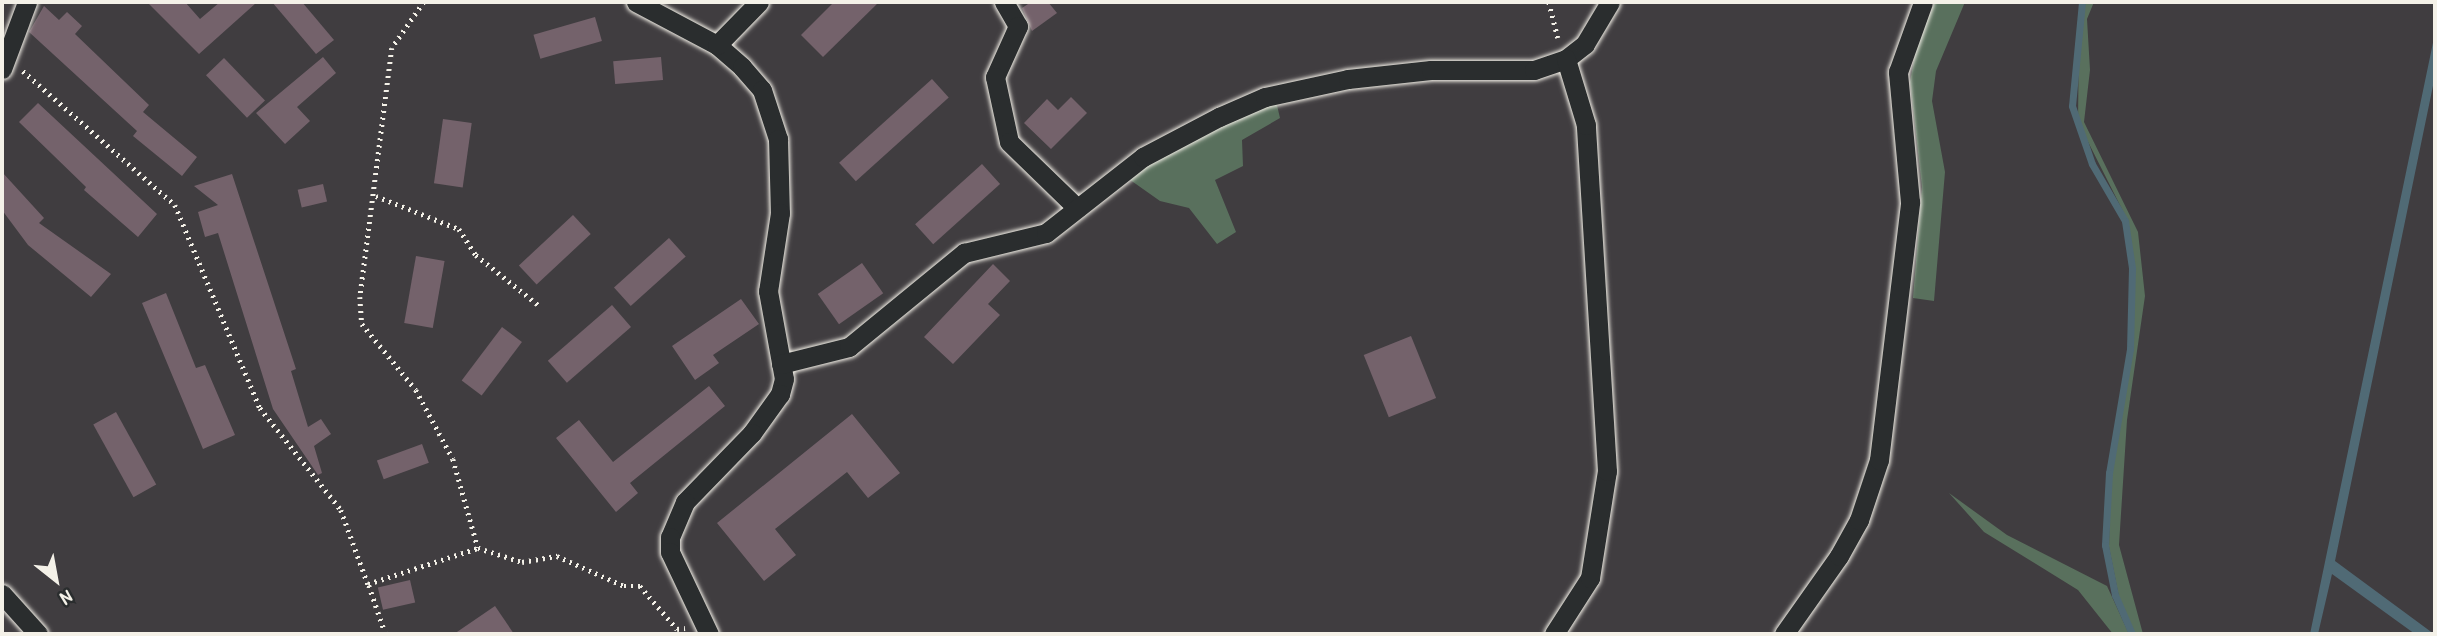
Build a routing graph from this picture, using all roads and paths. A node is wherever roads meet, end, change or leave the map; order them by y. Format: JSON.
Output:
{"nodes":[{"id":1,"x":27,"y":2,"type":"edge"},
{"id":2,"x":424,"y":2,"type":"edge"},
{"id":3,"x":636,"y":2,"type":"edge"},
{"id":4,"x":759,"y":2,"type":"edge"},
{"id":5,"x":1004,"y":2,"type":"edge"},
{"id":6,"x":1549,"y":2,"type":"edge"},
{"id":7,"x":1610,"y":2,"type":"edge"},
{"id":8,"x":1923,"y":2,"type":"edge"},
{"id":9,"x":717,"y":45,"type":"junction"},
{"id":10,"x":1566,"y":59,"type":"junction"},
{"id":11,"x":4,"y":63,"type":"edge"},
{"id":12,"x":376,"y":196,"type":"junction"},
{"id":13,"x":1077,"y":208,"type":"junction"},
{"id":14,"x":541,"y":307,"type":"dead end"},
{"id":15,"x":781,"y":364,"type":"junction"},
{"id":16,"x":478,"y":548,"type":"junction"},
{"id":17,"x":368,"y":583,"type":"junction"},
{"id":18,"x":2,"y":594,"type":"edge"},
{"id":19,"x":708,"y":630,"type":"edge"},
{"id":20,"x":38,"y":634,"type":"edge"},
{"id":21,"x":385,"y":634,"type":"edge"},
{"id":22,"x":1554,"y":634,"type":"edge"},
{"id":23,"x":1784,"y":634,"type":"edge"}],
"edges":[{"from":1,"to":11,"type":"street"},
{"from":2,"to":12,"type":"path"},
{"from":3,"to":9,"type":"street"},
{"from":4,"to":9,"type":"street"},
{"from":5,"to":13,"type":"street"},
{"from":6,"to":10,"type":"path"},
{"from":7,"to":10,"type":"street"},
{"from":8,"to":23,"type":"street"},
{"from":9,"to":15,"type":"street"},
{"from":10,"to":13,"type":"street"},
{"from":10,"to":22,"type":"street"},
{"from":11,"to":17,"type":"path"},
{"from":12,"to":14,"type":"path"},
{"from":12,"to":16,"type":"path"},
{"from":13,"to":15,"type":"street"},
{"from":15,"to":19,"type":"street"},
{"from":16,"to":17,"type":"path"},
{"from":16,"to":19,"type":"path"},
{"from":17,"to":21,"type":"path"},
{"from":18,"to":20,"type":"street"}]}
